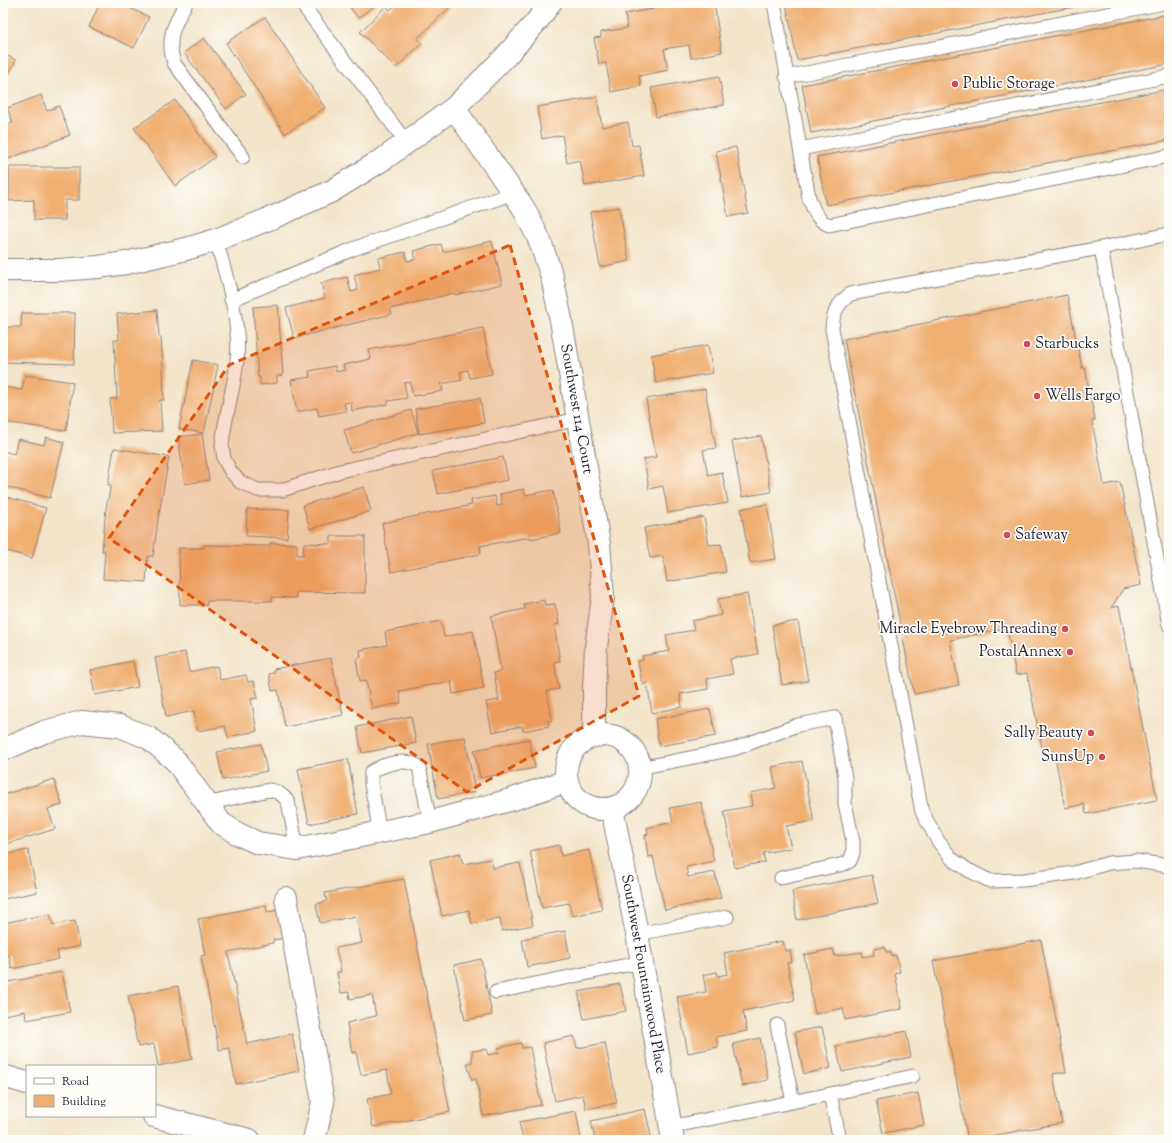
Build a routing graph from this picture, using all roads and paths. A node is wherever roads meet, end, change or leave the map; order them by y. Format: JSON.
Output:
{"nodes":[{"id":1,"x":186,"y":3,"type":"edge"},
{"id":2,"x":550,"y":3,"type":"edge"},
{"id":3,"x":774,"y":3,"type":"edge"},
{"id":4,"x":1164,"y":3,"type":"edge"},
{"id":5,"x":305,"y":5,"type":"edge"},
{"id":6,"x":1169,"y":76,"type":"edge"},
{"id":7,"x":786,"y":78,"type":"junction"},
{"id":8,"x":454,"y":108,"type":"junction"},
{"id":9,"x":406,"y":142,"type":"junction"},
{"id":10,"x":800,"y":149,"type":"junction"},
{"id":11,"x":1169,"y":156,"type":"edge"},
{"id":12,"x":243,"y":157,"type":"dead end"},
{"id":13,"x":514,"y":193,"type":"junction"},
{"id":14,"x":1169,"y":234,"type":"edge"},
{"id":15,"x":216,"y":240,"type":"junction"},
{"id":16,"x":1101,"y":248,"type":"junction"},
{"id":17,"x":3,"y":270,"type":"edge"},
{"id":18,"x":231,"y":300,"type":"junction"},
{"id":19,"x":578,"y":419,"type":"junction"},
{"id":20,"x":1169,"y":625,"type":"edge"},
{"id":21,"x":594,"y":736,"type":"junction"},
{"id":22,"x":3,"y":750,"type":"edge"},
{"id":23,"x":639,"y":768,"type":"junction"},
{"id":24,"x":567,"y":781,"type":"junction"},
{"id":25,"x":206,"y":804,"type":"junction"},
{"id":26,"x":612,"y":808,"type":"junction"},
{"id":27,"x":430,"y":822,"type":"junction"},
{"id":28,"x":380,"y":833,"type":"junction"},
{"id":29,"x":297,"y":849,"type":"junction"},
{"id":30,"x":1169,"y":866,"type":"edge"},
{"id":31,"x":781,"y":878,"type":"dead end"},
{"id":32,"x":286,"y":898,"type":"dead end"},
{"id":33,"x":727,"y":917,"type":"dead end"},
{"id":34,"x":637,"y":934,"type":"junction"},
{"id":35,"x":642,"y":962,"type":"junction"},
{"id":36,"x":496,"y":992,"type":"dead end"},
{"id":37,"x":777,"y":1025,"type":"dead end"},
{"id":38,"x":3,"y":1076,"type":"edge"},
{"id":39,"x":913,"y":1076,"type":"dead end"},
{"id":40,"x":26,"y":1082,"type":"edge"},
{"id":41,"x":830,"y":1094,"type":"junction"},
{"id":42,"x":793,"y":1102,"type":"junction"},
{"id":43,"x":156,"y":1117,"type":"edge"},
{"id":44,"x":672,"y":1134,"type":"edge"},
{"id":45,"x":249,"y":1140,"type":"edge"},
{"id":46,"x":314,"y":1140,"type":"edge"},
{"id":47,"x":840,"y":1140,"type":"edge"}],
"edges":[{"from":1,"to":12,"type":"lane"},
{"from":2,"to":8,"type":"street"},
{"from":3,"to":7,"type":"lane"},
{"from":4,"to":7,"type":"lane"},
{"from":5,"to":9,"type":"lane"},
{"from":6,"to":10,"type":"lane"},
{"from":7,"to":10,"type":"lane"},
{"from":8,"to":9,"type":"street"},
{"from":8,"to":13,"type":"street","name":"Southwest 114 Court"},
{"from":9,"to":15,"type":"street"},
{"from":10,"to":11,"type":"lane"},
{"from":13,"to":18,"type":"lane"},
{"from":13,"to":19,"type":"street","name":"Southwest 114 Court"},
{"from":14,"to":16,"type":"lane"},
{"from":15,"to":17,"type":"street"},
{"from":15,"to":18,"type":"lane"},
{"from":16,"to":20,"type":"lane"},
{"from":16,"to":30,"type":"lane"},
{"from":18,"to":19,"type":"lane"},
{"from":19,"to":21,"type":"street","name":"Southwest 114 Court"},
{"from":21,"to":23,"type":"street"},
{"from":21,"to":24,"type":"street"},
{"from":22,"to":25,"type":"street"},
{"from":23,"to":26,"type":"street"},
{"from":23,"to":31,"type":"lane"},
{"from":24,"to":26,"type":"street"},
{"from":24,"to":27,"type":"street"},
{"from":25,"to":29,"type":"street"},
{"from":25,"to":29,"type":"lane"},
{"from":26,"to":34,"type":"street","name":"Southwest Fountainwood Place"},
{"from":27,"to":28,"type":"street"},
{"from":27,"to":28,"type":"lane"},
{"from":28,"to":29,"type":"street"},
{"from":32,"to":46,"type":"street"},
{"from":33,"to":34,"type":"lane"},
{"from":34,"to":35,"type":"street","name":"Southwest Fountainwood Place"},
{"from":35,"to":36,"type":"lane"},
{"from":35,"to":44,"type":"street","name":"Southwest Fountainwood Place"},
{"from":37,"to":42,"type":"lane"},
{"from":38,"to":40,"type":"street"},
{"from":39,"to":41,"type":"lane"},
{"from":41,"to":42,"type":"lane"},
{"from":41,"to":47,"type":"lane"},
{"from":42,"to":44,"type":"lane"},
{"from":43,"to":45,"type":"street"}]}
